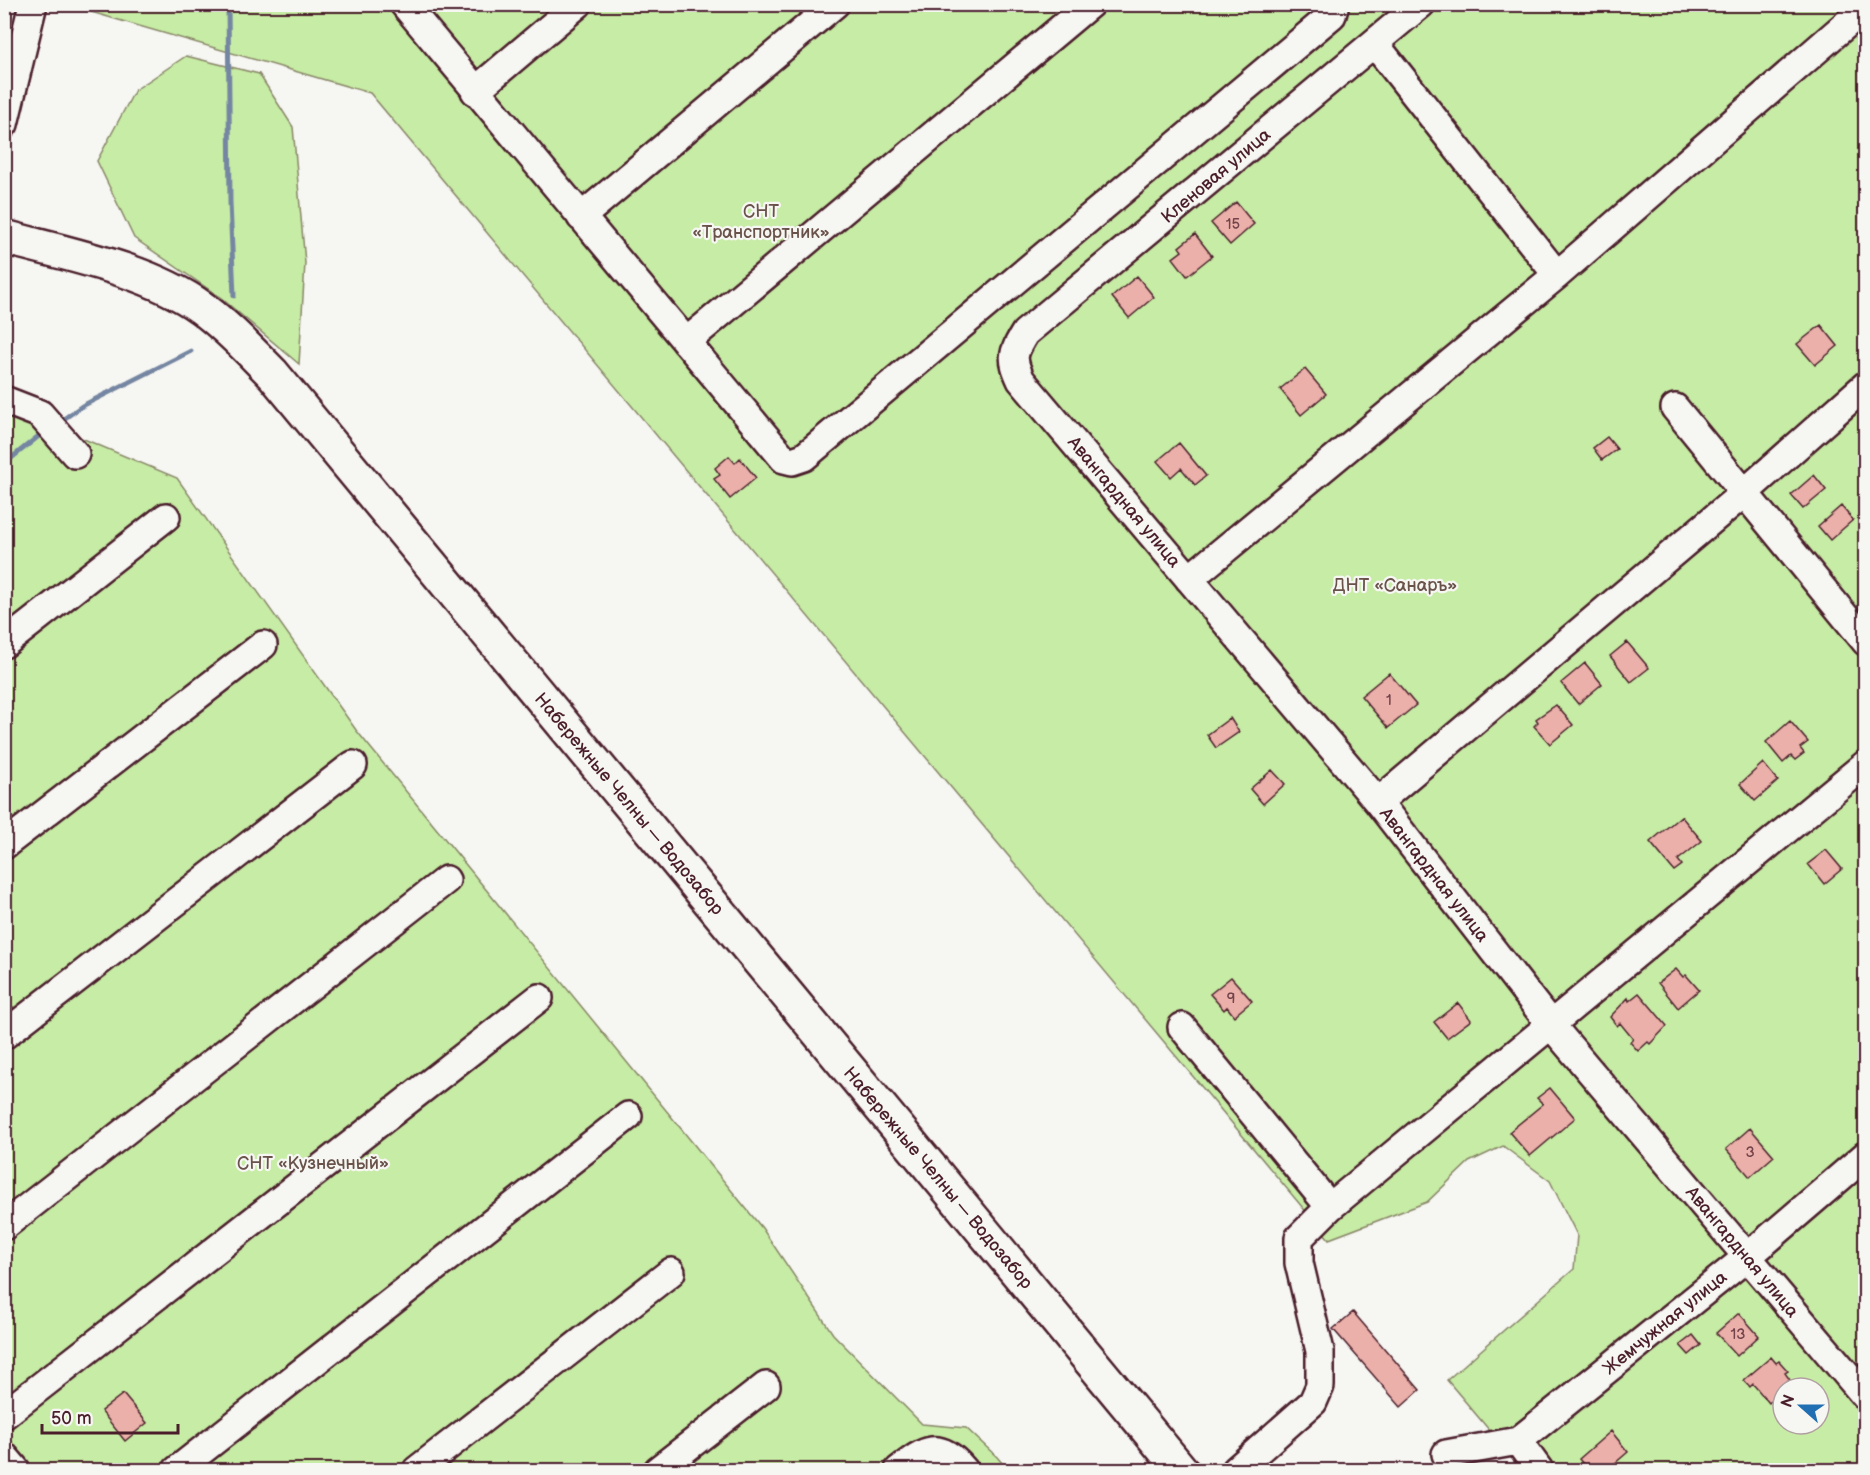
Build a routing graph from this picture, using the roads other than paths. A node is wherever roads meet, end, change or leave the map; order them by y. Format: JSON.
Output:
{"nodes":[{"id":1,"x":33,"y":4,"type":"edge"},
{"id":2,"x":404,"y":4,"type":"edge"},
{"id":3,"x":578,"y":4,"type":"edge"},
{"id":4,"x":835,"y":4,"type":"edge"},
{"id":5,"x":1090,"y":4,"type":"edge"},
{"id":6,"x":1335,"y":4,"type":"edge"},
{"id":7,"x":1421,"y":4,"type":"edge"},
{"id":8,"x":1866,"y":7,"type":"edge"},
{"id":9,"x":1375,"y":44,"type":"junction"},
{"id":10,"x":476,"y":91,"type":"junction"},
{"id":11,"x":4,"y":124,"type":"edge"},
{"id":12,"x":581,"y":217,"type":"junction"},
{"id":13,"x":4,"y":237,"type":"edge"},
{"id":14,"x":1557,"y":275,"type":"junction"},
{"id":15,"x":686,"y":342,"type":"junction"},
{"id":16,"x":1015,"y":350,"type":"joint"},
{"id":17,"x":1866,"y":385,"type":"edge"},
{"id":18,"x":4,"y":400,"type":"edge"},
{"id":19,"x":1675,"y":408,"type":"dead end"},
{"id":20,"x":75,"y":454,"type":"dead end"},
{"id":21,"x":1744,"y":493,"type":"junction"},
{"id":22,"x":166,"y":517,"type":"dead end"},
{"id":23,"x":1189,"y":579,"type":"junction"},
{"id":24,"x":1866,"y":642,"type":"edge"},
{"id":25,"x":4,"y":644,"type":"edge"},
{"id":26,"x":263,"y":645,"type":"dead end"},
{"id":27,"x":1866,"y":764,"type":"edge"},
{"id":28,"x":353,"y":765,"type":"dead end"},
{"id":29,"x":1378,"y":802,"type":"junction"},
{"id":30,"x":4,"y":845,"type":"edge"},
{"id":31,"x":446,"y":880,"type":"dead end"},
{"id":32,"x":539,"y":998,"type":"dead end"},
{"id":33,"x":1551,"y":1026,"type":"junction"},
{"id":34,"x":1182,"y":1027,"type":"dead end"},
{"id":35,"x":4,"y":1035,"type":"edge"},
{"id":36,"x":628,"y":1116,"type":"dead end"},
{"id":37,"x":1866,"y":1155,"type":"edge"},
{"id":38,"x":1330,"y":1208,"type":"junction"},
{"id":39,"x":4,"y":1226,"type":"edge"},
{"id":40,"x":1746,"y":1258,"type":"junction"},
{"id":41,"x":670,"y":1272,"type":"dead end"},
{"id":42,"x":766,"y":1386,"type":"dead end"},
{"id":43,"x":1866,"y":1397,"type":"edge"},
{"id":44,"x":4,"y":1415,"type":"edge"},
{"id":45,"x":1518,"y":1441,"type":"junction"},
{"id":46,"x":1446,"y":1454,"type":"dead end"},
{"id":47,"x":4,"y":1456,"type":"edge"},
{"id":48,"x":16,"y":1470,"type":"edge"},
{"id":49,"x":177,"y":1470,"type":"edge"},
{"id":50,"x":417,"y":1470,"type":"edge"},
{"id":51,"x":658,"y":1470,"type":"edge"},
{"id":52,"x":899,"y":1470,"type":"edge"},
{"id":53,"x":964,"y":1470,"type":"edge"},
{"id":54,"x":1181,"y":1470,"type":"edge"},
{"id":55,"x":1236,"y":1470,"type":"edge"},
{"id":56,"x":1539,"y":1470,"type":"edge"}],
"edges":[{"from":1,"to":11,"type":"street"},
{"from":2,"to":10,"type":"street"},
{"from":3,"to":10,"type":"street"},
{"from":4,"to":12,"type":"street"},
{"from":5,"to":15,"type":"street"},
{"from":6,"to":15,"type":"street"},
{"from":7,"to":9,"type":"street","name":"Кленовая улица"},
{"from":8,"to":14,"type":"street"},
{"from":9,"to":14,"type":"street"},
{"from":9,"to":16,"type":"street","name":"Кленовая улица"},
{"from":10,"to":12,"type":"street"},
{"from":12,"to":15,"type":"street"},
{"from":13,"to":54,"type":"main road","name":"Набережные Челны — Водозабор"},
{"from":14,"to":23,"type":"street"},
{"from":16,"to":23,"type":"street","name":"Авангардная улица"},
{"from":17,"to":21,"type":"street"},
{"from":18,"to":20,"type":"street"},
{"from":19,"to":21,"type":"street"},
{"from":21,"to":24,"type":"street"},
{"from":21,"to":29,"type":"street"},
{"from":22,"to":25,"type":"street"},
{"from":23,"to":29,"type":"street","name":"Авангардная улица"},
{"from":26,"to":30,"type":"street"},
{"from":27,"to":33,"type":"street"},
{"from":28,"to":35,"type":"street"},
{"from":29,"to":33,"type":"street","name":"Авангардная улица"},
{"from":31,"to":39,"type":"street"},
{"from":32,"to":44,"type":"street"},
{"from":33,"to":38,"type":"street"},
{"from":33,"to":40,"type":"street","name":"Авангардная улица"},
{"from":34,"to":38,"type":"street"},
{"from":36,"to":49,"type":"street"},
{"from":37,"to":40,"type":"street","name":"Жемчужная улица"},
{"from":38,"to":55,"type":"street"},
{"from":40,"to":43,"type":"street","name":"Авангардная улица"},
{"from":40,"to":45,"type":"street","name":"Жемчужная улица"},
{"from":41,"to":50,"type":"street"},
{"from":42,"to":51,"type":"street"},
{"from":45,"to":46,"type":"street","name":"Жемчужная улица"},
{"from":45,"to":56,"type":"street"},
{"from":47,"to":48,"type":"street"},
{"from":52,"to":53,"type":"street"}]}
